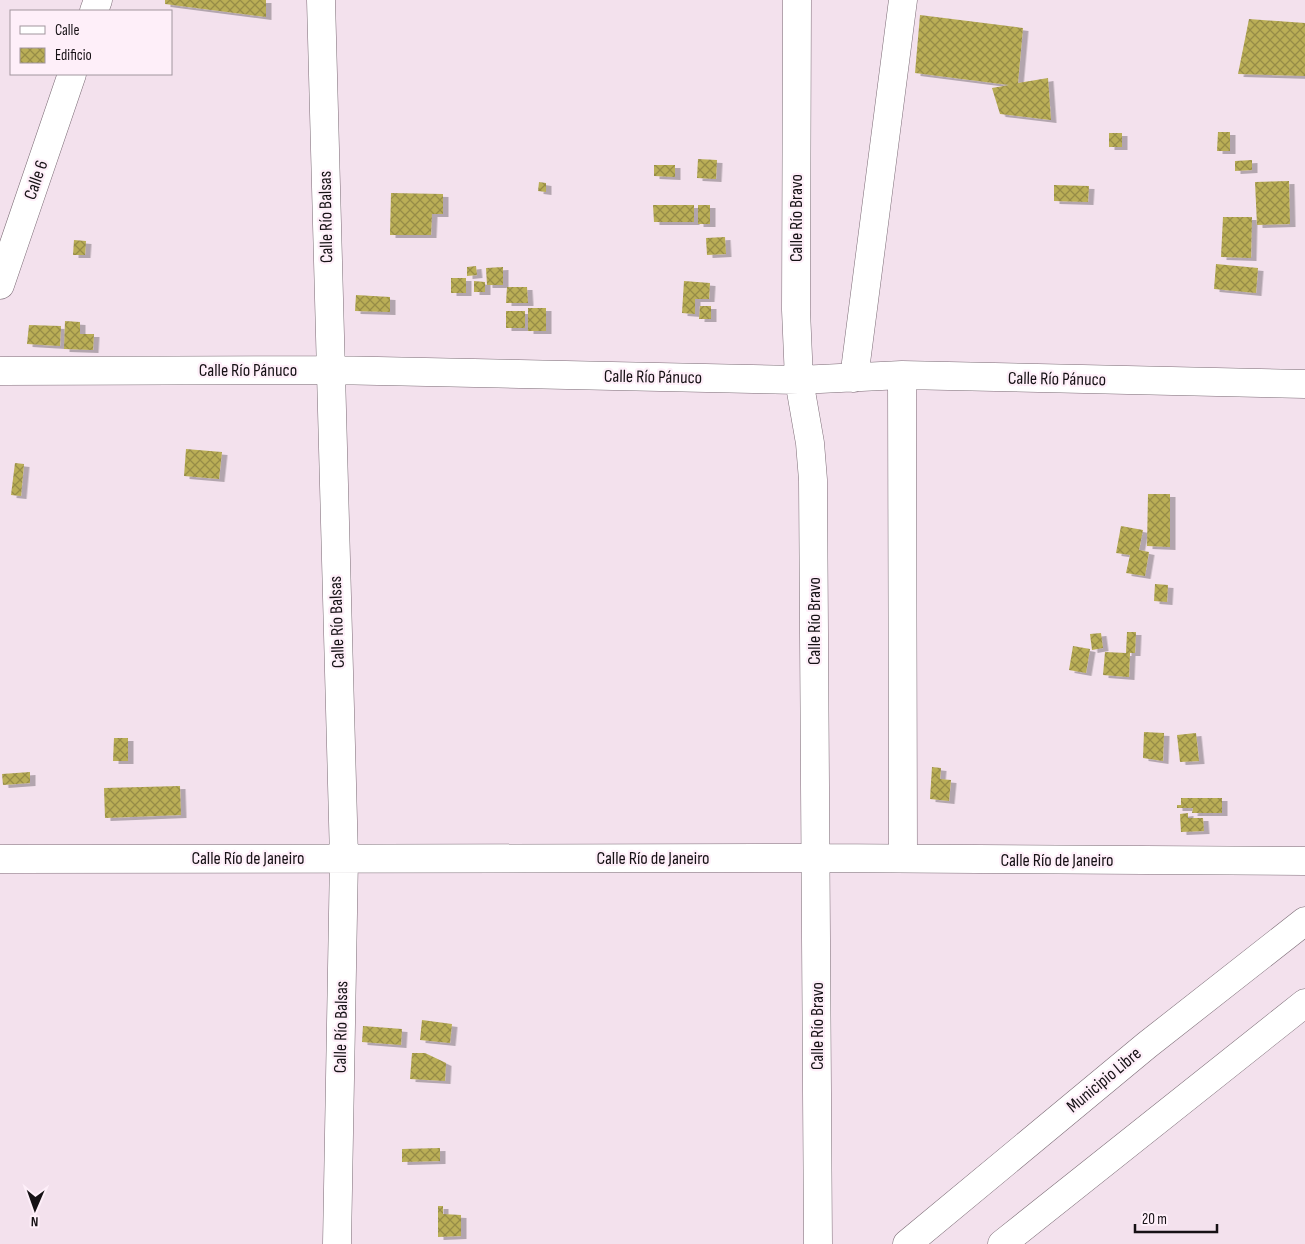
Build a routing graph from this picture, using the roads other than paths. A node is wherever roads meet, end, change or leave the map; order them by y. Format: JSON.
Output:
{"nodes":[{"id":1,"x":321,"y":0,"type":"edge"},
{"id":2,"x":797,"y":0,"type":"edge"},
{"id":3,"x":903,"y":0,"type":"edge"},
{"id":4,"x":72,"y":75,"type":"edge"},
{"id":5,"x":0,"y":285,"type":"edge"},
{"id":6,"x":330,"y":370,"type":"junction"},
{"id":7,"x":0,"y":371,"type":"edge"},
{"id":8,"x":902,"y":375,"type":"junction"},
{"id":9,"x":854,"y":378,"type":"junction"},
{"id":10,"x":799,"y":380,"type":"junction"},
{"id":11,"x":1305,"y":384,"type":"edge"},
{"id":12,"x":344,"y":858,"type":"junction"},
{"id":13,"x":816,"y":858,"type":"junction"},
{"id":14,"x":903,"y":858,"type":"junction"},
{"id":15,"x":0,"y":859,"type":"edge"},
{"id":16,"x":1305,"y":861,"type":"edge"},
{"id":17,"x":1305,"y":921,"type":"edge"},
{"id":18,"x":1305,"y":1003,"type":"edge"},
{"id":19,"x":337,"y":1244,"type":"edge"},
{"id":20,"x":818,"y":1244,"type":"edge"},
{"id":21,"x":908,"y":1244,"type":"edge"},
{"id":22,"x":1002,"y":1244,"type":"edge"}],
"edges":[{"from":1,"to":6,"type":"street","name":"Calle Río Balsas"},
{"from":2,"to":10,"type":"street","name":"Calle Río Bravo"},
{"from":3,"to":9,"type":"street"},
{"from":4,"to":5,"type":"street","name":"Calle 6"},
{"from":6,"to":7,"type":"street","name":"Calle Río Pánuco"},
{"from":6,"to":10,"type":"street","name":"Calle Río Pánuco"},
{"from":6,"to":12,"type":"street","name":"Calle Río Balsas"},
{"from":8,"to":9,"type":"street","name":"Calle Río Pánuco"},
{"from":8,"to":11,"type":"street","name":"Calle Río Pánuco"},
{"from":8,"to":14,"type":"street"},
{"from":9,"to":10,"type":"street","name":"Calle Río Pánuco"},
{"from":10,"to":13,"type":"street","name":"Calle Río Bravo"},
{"from":12,"to":13,"type":"street","name":"Calle Río de Janeiro"},
{"from":12,"to":15,"type":"street","name":"Calle Río de Janeiro"},
{"from":12,"to":19,"type":"street","name":"Calle Río Balsas"},
{"from":13,"to":14,"type":"street","name":"Calle Río de Janeiro"},
{"from":13,"to":20,"type":"street","name":"Calle Río Bravo"},
{"from":14,"to":16,"type":"street","name":"Calle Río de Janeiro"},
{"from":17,"to":21,"type":"street","name":"Municipio Libre"},
{"from":18,"to":22,"type":"street"}]}
